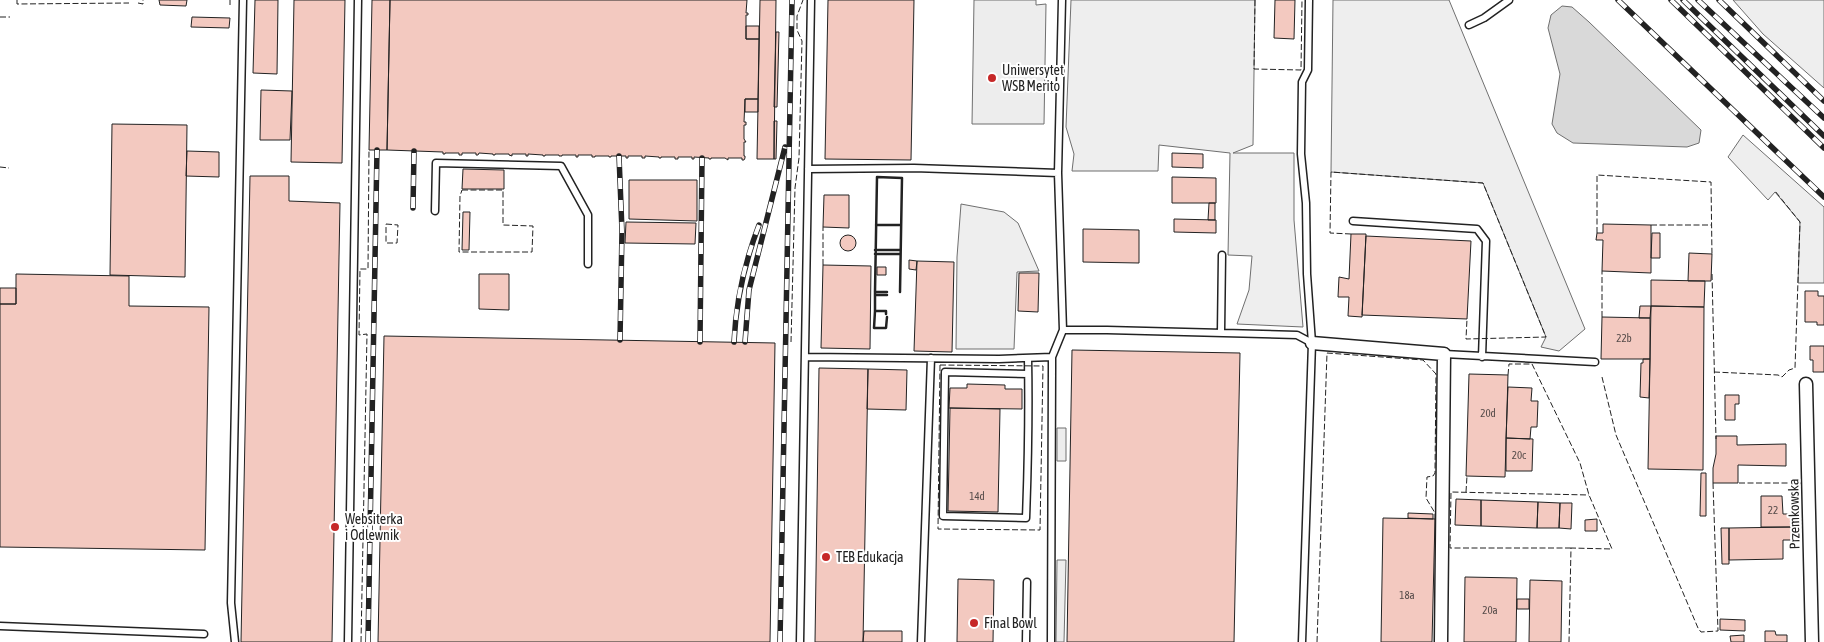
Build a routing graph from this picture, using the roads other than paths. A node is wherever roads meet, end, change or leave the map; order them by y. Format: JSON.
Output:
{"nodes":[{"id":1,"x":243,"y":0,"type":"edge"},
{"id":2,"x":358,"y":0,"type":"edge"},
{"id":3,"x":811,"y":0,"type":"edge"},
{"id":4,"x":1062,"y":0,"type":"edge"},
{"id":5,"x":1309,"y":0,"type":"edge"},
{"id":6,"x":1509,"y":0,"type":"edge"},
{"id":7,"x":1469,"y":25,"type":"dead end"},
{"id":8,"x":808,"y":169,"type":"junction"},
{"id":9,"x":1058,"y":173,"type":"junction"},
{"id":10,"x":435,"y":211,"type":"dead end"},
{"id":11,"x":1353,"y":221,"type":"dead end"},
{"id":12,"x":1222,"y":255,"type":"dead end"},
{"id":13,"x":588,"y":264,"type":"dead end"},
{"id":14,"x":1063,"y":330,"type":"junction"},
{"id":15,"x":1222,"y":332,"type":"junction"},
{"id":16,"x":1312,"y":343,"type":"junction"},
{"id":17,"x":1444,"y":354,"type":"junction"},
{"id":18,"x":806,"y":357,"type":"junction"},
{"id":19,"x":1052,"y":357,"type":"junction"},
{"id":20,"x":1482,"y":357,"type":"junction"},
{"id":21,"x":931,"y":358,"type":"junction"},
{"id":22,"x":1028,"y":358,"type":"junction"},
{"id":23,"x":1595,"y":362,"type":"dead end"},
{"id":24,"x":1028,"y":374,"type":"junction"},
{"id":25,"x":1806,"y":384,"type":"dead end"},
{"id":26,"x":1027,"y":582,"type":"dead end"},
{"id":27,"x":0,"y":626,"type":"edge"},
{"id":28,"x":204,"y":634,"type":"dead end"},
{"id":29,"x":235,"y":642,"type":"edge"},
{"id":30,"x":348,"y":642,"type":"edge"},
{"id":31,"x":800,"y":642,"type":"edge"},
{"id":32,"x":921,"y":642,"type":"edge"},
{"id":33,"x":1026,"y":642,"type":"edge"},
{"id":34,"x":1051,"y":642,"type":"edge"},
{"id":35,"x":1302,"y":642,"type":"edge"},
{"id":36,"x":1441,"y":642,"type":"edge"},
{"id":37,"x":1812,"y":642,"type":"edge"}],
"edges":[{"from":1,"to":29,"type":"lane"},
{"from":2,"to":30,"type":"lane"},
{"from":3,"to":8,"type":"lane"},
{"from":4,"to":9,"type":"lane"},
{"from":5,"to":16,"type":"lane"},
{"from":6,"to":7,"type":"lane"},
{"from":8,"to":9,"type":"lane"},
{"from":8,"to":18,"type":"lane"},
{"from":9,"to":14,"type":"lane"},
{"from":10,"to":13,"type":"lane"},
{"from":11,"to":20,"type":"lane"},
{"from":12,"to":15,"type":"lane"},
{"from":14,"to":15,"type":"lane"},
{"from":14,"to":19,"type":"lane"},
{"from":15,"to":16,"type":"lane"},
{"from":16,"to":17,"type":"street"},
{"from":16,"to":35,"type":"lane"},
{"from":17,"to":20,"type":"lane"},
{"from":17,"to":36,"type":"street"},
{"from":18,"to":21,"type":"lane"},
{"from":18,"to":31,"type":"lane"},
{"from":19,"to":22,"type":"lane"},
{"from":19,"to":34,"type":"lane"},
{"from":20,"to":23,"type":"lane"},
{"from":21,"to":22,"type":"lane"},
{"from":21,"to":32,"type":"lane"},
{"from":22,"to":24,"type":"lane"},
{"from":24,"to":24,"type":"lane"},
{"from":25,"to":37,"type":"street","name":"Przemkowska"},
{"from":26,"to":33,"type":"lane"},
{"from":27,"to":28,"type":"lane"}]}
